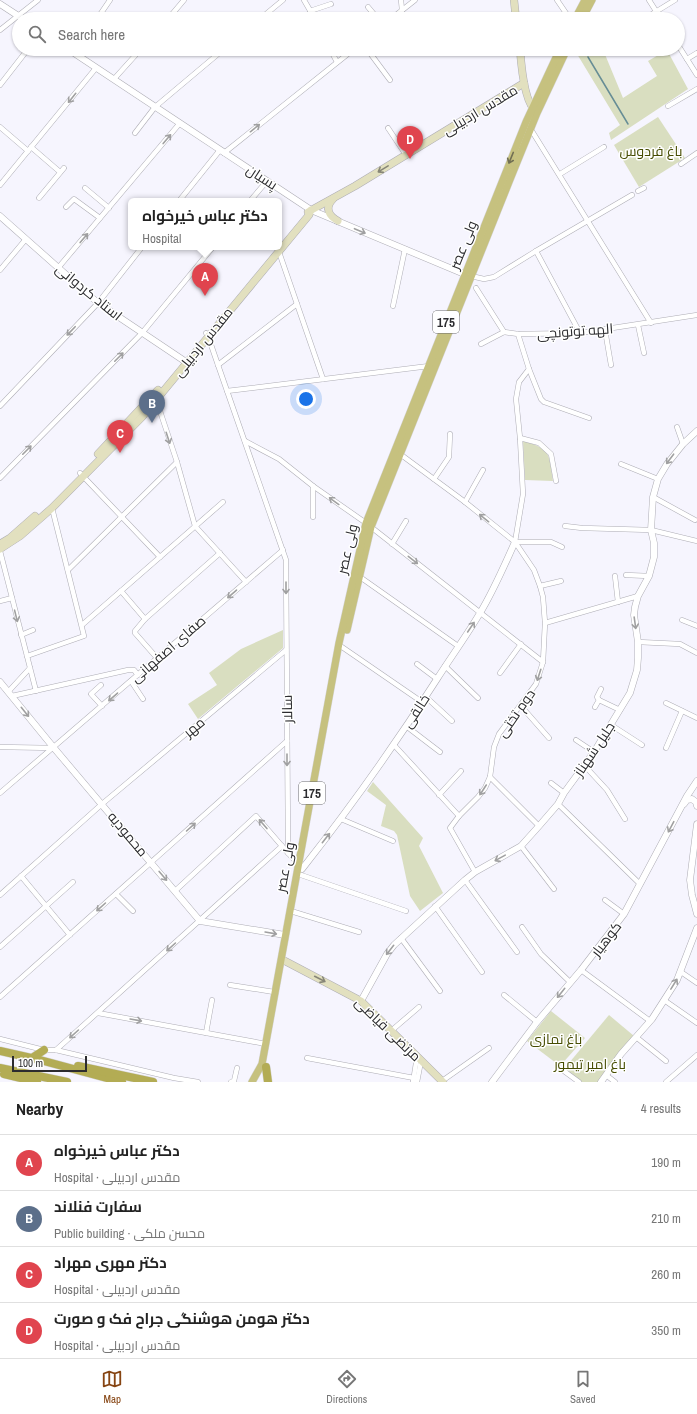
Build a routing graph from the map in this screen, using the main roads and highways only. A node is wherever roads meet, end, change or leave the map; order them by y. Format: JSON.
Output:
{"nodes":[{"id":1,"x":514,"y":0,"type":"edge"},
{"id":2,"x":585,"y":0,"type":"edge"},
{"id":3,"x":592,"y":0,"type":"edge"},
{"id":4,"x":515,"y":12,"type":"edge"},
{"id":5,"x":579,"y":12,"type":"edge"},
{"id":6,"x":586,"y":12,"type":"edge"},
{"id":7,"x":521,"y":56,"type":"edge"},
{"id":8,"x":557,"y":56,"type":"edge"},
{"id":9,"x":562,"y":56,"type":"edge"},
{"id":10,"x":524,"y":83,"type":"junction"},
{"id":11,"x":534,"y":110,"type":"junction"},
{"id":12,"x":334,"y":198,"type":"junction"},
{"id":13,"x":338,"y":221,"type":"road end"},
{"id":14,"x":282,"y":243,"type":"edge"},
{"id":15,"x":276,"y":250,"type":"edge"},
{"id":16,"x":82,"y":475,"type":"junction"},
{"id":17,"x":368,"y":525,"type":"junction"},
{"id":18,"x":0,"y":544,"type":"edge"},
{"id":19,"x":0,"y":550,"type":"edge"},
{"id":20,"x":300,"y":870,"type":"junction"},
{"id":21,"x":285,"y":961,"type":"junction"},
{"id":22,"x":0,"y":1050,"type":"edge"},
{"id":23,"x":44,"y":1050,"type":"road end"},
{"id":24,"x":36,"y":1059,"type":"junction"},
{"id":25,"x":264,"y":1065,"type":"junction"},
{"id":26,"x":0,"y":1068,"type":"edge"},
{"id":27,"x":0,"y":1072,"type":"edge"},
{"id":28,"x":443,"y":1081,"type":"edge"},
{"id":29,"x":37,"y":1082,"type":"edge"},
{"id":30,"x":67,"y":1082,"type":"edge"},
{"id":31,"x":122,"y":1082,"type":"edge"},
{"id":32,"x":153,"y":1082,"type":"edge"},
{"id":33,"x":252,"y":1082,"type":"edge"},
{"id":34,"x":263,"y":1082,"type":"edge"},
{"id":35,"x":268,"y":1082,"type":"edge"}],
"edges":[{"from":1,"to":4,"type":"main road"},
{"from":2,"to":5,"type":"main road"},
{"from":3,"to":6,"type":"main road"},
{"from":7,"to":10,"type":"main road"},
{"from":8,"to":11,"type":"main road","name":"ولی عصر","number":"175"},
{"from":9,"to":11,"type":"main road","name":"ولی عصر","number":"175"},
{"from":10,"to":11,"type":"main road"},
{"from":10,"to":12,"type":"main road","name":"مقدس اردبیلی","one_way":true},
{"from":11,"to":17,"type":"main road","name":"ولی عصر","number":"175","one_way":true},
{"from":11,"to":17,"type":"main road","name":"ولی عصر","number":"175"},
{"from":12,"to":13,"type":"main road"},
{"from":12,"to":14,"type":"main road","name":"مقدس اردبیلی"},
{"from":15,"to":16,"type":"main road","name":"مقدس اردبیلی"},
{"from":16,"to":18,"type":"main road","name":"مقدس اردبیلی"},
{"from":16,"to":19,"type":"main road","name":"مقدس اردبیلی"},
{"from":17,"to":20,"type":"main road","name":"ولی عصر","number":"175"},
{"from":17,"to":20,"type":"main road","name":"ولی عصر","number":"175"},
{"from":20,"to":21,"type":"main road","name":"ولی عصر","number":"175"},
{"from":20,"to":25,"type":"main road","name":"ولی عصر","number":"175"},
{"from":21,"to":25,"type":"main road","name":"ولی عصر","number":"175"},
{"from":21,"to":28,"type":"main road","name":"مرتضی فیاضی","one_way":true},
{"from":22,"to":24,"type":"highway"},
{"from":23,"to":24,"type":"highway"},
{"from":24,"to":31,"type":"highway"},
{"from":24,"to":32,"type":"highway"},
{"from":25,"to":33,"type":"main road","name":"ولی عصر"},
{"from":25,"to":34,"type":"main road","name":"ولی عصر","number":"175"},
{"from":25,"to":35,"type":"highway"},
{"from":26,"to":30,"type":"highway"},
{"from":27,"to":29,"type":"highway"}]}
